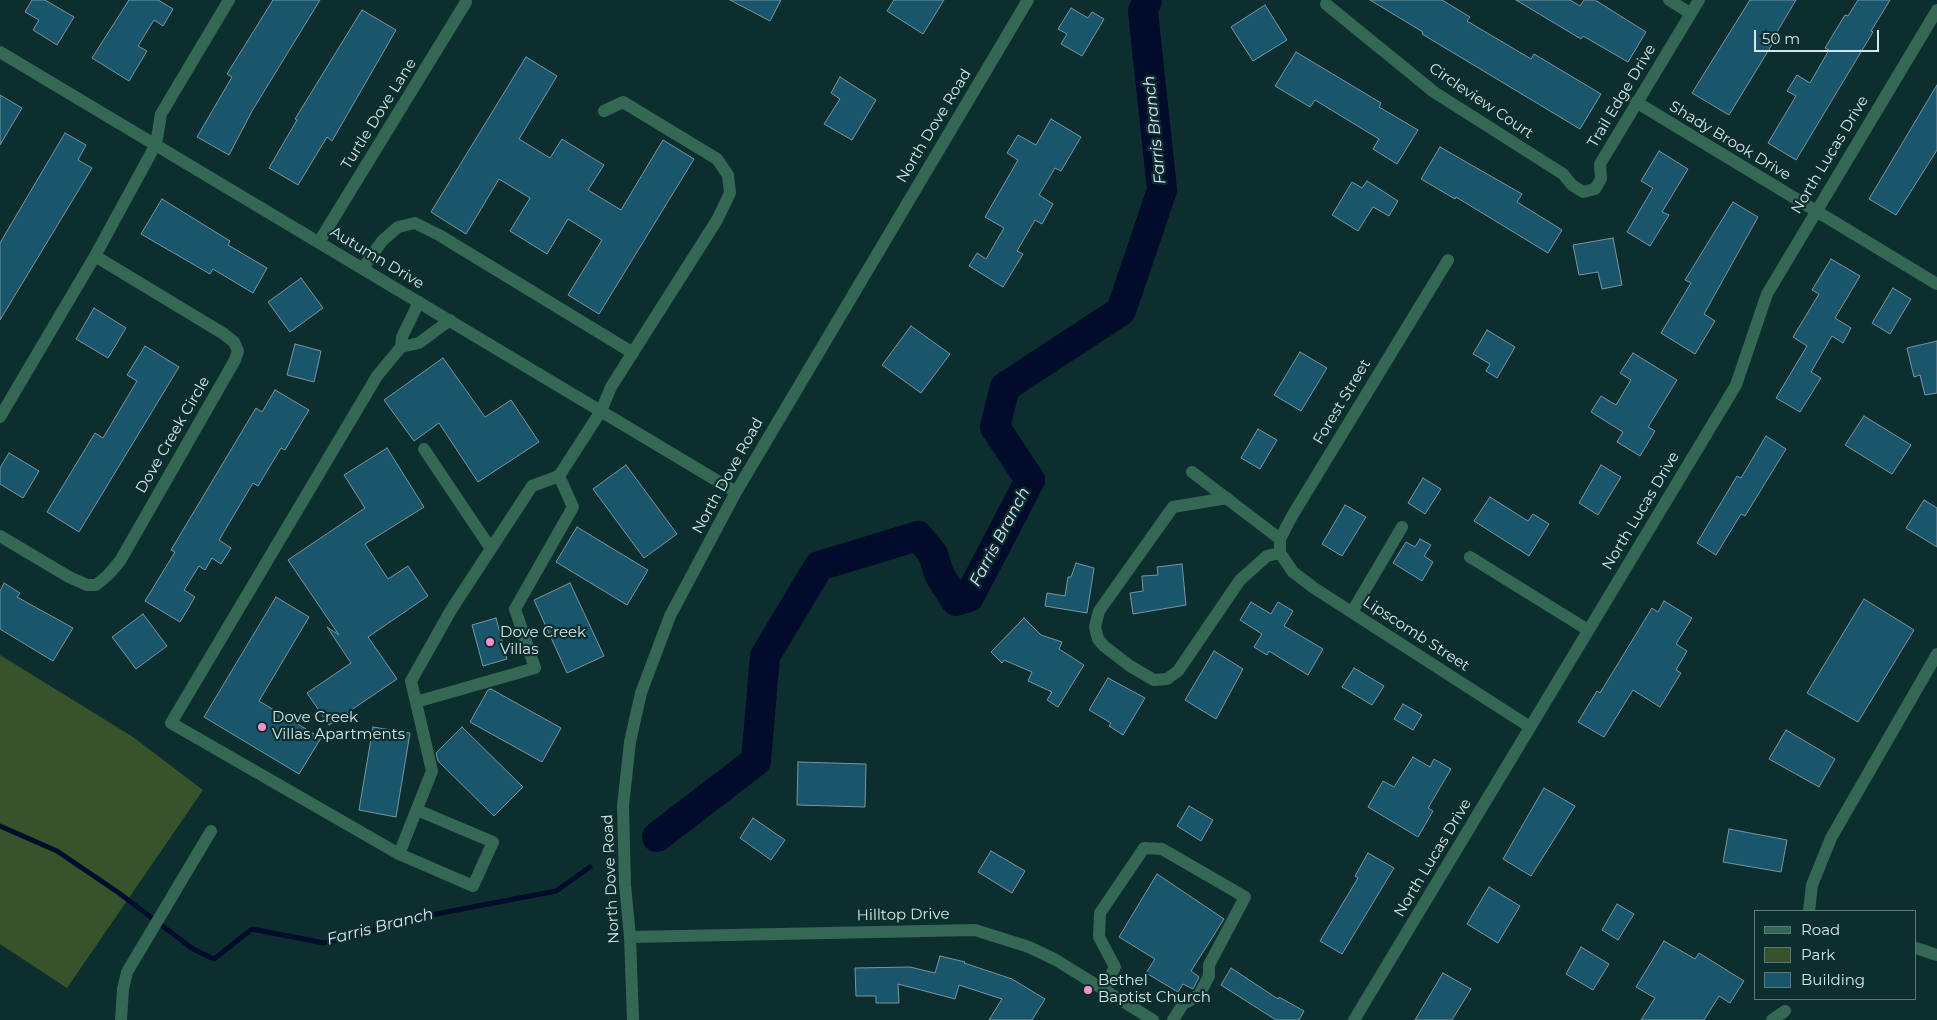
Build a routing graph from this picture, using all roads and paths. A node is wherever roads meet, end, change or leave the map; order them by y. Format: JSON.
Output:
{"nodes":[{"id":1,"x":228,"y":0,"type":"edge"},
{"id":2,"x":1028,"y":0,"type":"edge"},
{"id":3,"x":1669,"y":0,"type":"edge"},
{"id":4,"x":1699,"y":0,"type":"edge"},
{"id":5,"x":466,"y":2,"type":"dead end"},
{"id":6,"x":1326,"y":4,"type":"dead end"},
{"id":7,"x":1937,"y":10,"type":"edge"},
{"id":8,"x":1690,"y":13,"type":"junction"},
{"id":9,"x":0,"y":52,"type":"edge"},
{"id":10,"x":1636,"y":102,"type":"junction"},
{"id":11,"x":604,"y":111,"type":"dead end"},
{"id":12,"x":156,"y":144,"type":"junction"},
{"id":13,"x":1572,"y":185,"type":"joint"},
{"id":14,"x":1815,"y":211,"type":"junction"},
{"id":15,"x":319,"y":242,"type":"junction"},
{"id":16,"x":95,"y":256,"type":"junction"},
{"id":17,"x":1448,"y":260,"type":"dead end"},
{"id":18,"x":363,"y":268,"type":"junction"},
{"id":19,"x":1937,"y":284,"type":"edge"},
{"id":20,"x":419,"y":302,"type":"junction"},
{"id":21,"x":450,"y":320,"type":"junction"},
{"id":22,"x":401,"y":347,"type":"junction"},
{"id":23,"x":633,"y":353,"type":"junction"},
{"id":24,"x":601,"y":410,"type":"junction"},
{"id":25,"x":0,"y":417,"type":"edge"},
{"id":26,"x":424,"y":449,"type":"dead end"},
{"id":27,"x":1192,"y":472,"type":"dead end"},
{"id":28,"x":559,"y":476,"type":"junction"},
{"id":29,"x":736,"y":492,"type":"junction"},
{"id":30,"x":1227,"y":498,"type":"junction"},
{"id":31,"x":1402,"y":527,"type":"dead end"},
{"id":32,"x":0,"y":536,"type":"edge"},
{"id":33,"x":1280,"y":539,"type":"junction"},
{"id":34,"x":491,"y":549,"type":"junction"},
{"id":35,"x":1280,"y":553,"type":"junction"},
{"id":36,"x":1470,"y":557,"type":"dead end"},
{"id":37,"x":1352,"y":612,"type":"junction"},
{"id":38,"x":1588,"y":630,"type":"junction"},
{"id":39,"x":1937,"y":654,"type":"edge"},
{"id":40,"x":416,"y":702,"type":"junction"},
{"id":41,"x":1530,"y":727,"type":"junction"},
{"id":42,"x":417,"y":810,"type":"junction"},
{"id":43,"x":211,"y":831,"type":"dead end"},
{"id":44,"x":399,"y":854,"type":"junction"},
{"id":45,"x":1809,"y":910,"type":"edge"},
{"id":46,"x":630,"y":937,"type":"junction"},
{"id":47,"x":1917,"y":948,"type":"edge"},
{"id":48,"x":1937,"y":955,"type":"edge"},
{"id":49,"x":1103,"y":990,"type":"junction"},
{"id":50,"x":1785,"y":1011,"type":"dead end"},
{"id":51,"x":121,"y":1020,"type":"edge"},
{"id":52,"x":633,"y":1020,"type":"edge"},
{"id":53,"x":1153,"y":1020,"type":"edge"},
{"id":54,"x":1174,"y":1020,"type":"edge"},
{"id":55,"x":1354,"y":1020,"type":"edge"},
{"id":56,"x":1772,"y":1020,"type":"edge"}],
"edges":[{"from":1,"to":12,"type":"street"},
{"from":2,"to":29,"type":"street","name":"North Dove Road"},
{"from":3,"to":8,"type":"street"},
{"from":4,"to":8,"type":"street","name":"Trail Edge Drive"},
{"from":5,"to":15,"type":"street","name":"Turtle Dove Lane"},
{"from":6,"to":13,"type":"street","name":"Circleview Court"},
{"from":7,"to":14,"type":"street","name":"North Lucas Drive"},
{"from":8,"to":10,"type":"street","name":"Trail Edge Drive"},
{"from":9,"to":12,"type":"street","name":"Autumn Drive"},
{"from":10,"to":13,"type":"street","name":"Trail Edge Drive"},
{"from":10,"to":14,"type":"street","name":"Shady Brook Drive"},
{"from":11,"to":23,"type":"street"},
{"from":12,"to":15,"type":"street","name":"Autumn Drive"},
{"from":12,"to":16,"type":"street"},
{"from":14,"to":19,"type":"street","name":"Shady Brook Drive"},
{"from":14,"to":38,"type":"street","name":"North Lucas Drive"},
{"from":15,"to":18,"type":"street","name":"Autumn Drive"},
{"from":16,"to":25,"type":"street"},
{"from":16,"to":32,"type":"street","name":"Dove Creek Circle"},
{"from":17,"to":33,"type":"street","name":"Forest Street"},
{"from":18,"to":20,"type":"street","name":"Autumn Drive"},
{"from":18,"to":23,"type":"street"},
{"from":20,"to":21,"type":"street","name":"Autumn Drive"},
{"from":20,"to":22,"type":"street"},
{"from":21,"to":22,"type":"street"},
{"from":21,"to":24,"type":"street","name":"Autumn Drive"},
{"from":22,"to":44,"type":"street"},
{"from":23,"to":24,"type":"street"},
{"from":24,"to":28,"type":"street"},
{"from":24,"to":29,"type":"street","name":"Autumn Drive"},
{"from":26,"to":34,"type":"street"},
{"from":27,"to":30,"type":"street"},
{"from":28,"to":34,"type":"street"},
{"from":28,"to":40,"type":"street"},
{"from":29,"to":46,"type":"street","name":"North Dove Road"},
{"from":30,"to":33,"type":"street"},
{"from":30,"to":35,"type":"street"},
{"from":31,"to":37,"type":"street"},
{"from":33,"to":35,"type":"street","name":"Forest Street"},
{"from":34,"to":40,"type":"street"},
{"from":35,"to":37,"type":"street","name":"Lipscomb Street"},
{"from":36,"to":38,"type":"street"},
{"from":37,"to":41,"type":"street","name":"Lipscomb Street"},
{"from":38,"to":41,"type":"street","name":"North Lucas Drive"},
{"from":39,"to":45,"type":"street"},
{"from":40,"to":42,"type":"street"},
{"from":41,"to":55,"type":"street","name":"North Lucas Drive"},
{"from":42,"to":44,"type":"street"},
{"from":42,"to":44,"type":"street"},
{"from":43,"to":51,"type":"street"},
{"from":46,"to":49,"type":"street","name":"Hilltop Drive"},
{"from":46,"to":52,"type":"street","name":"North Dove Road"},
{"from":47,"to":48,"type":"street"},
{"from":49,"to":53,"type":"street","name":"Hilltop Drive"},
{"from":49,"to":54,"type":"street"},
{"from":50,"to":56,"type":"street"}]}
